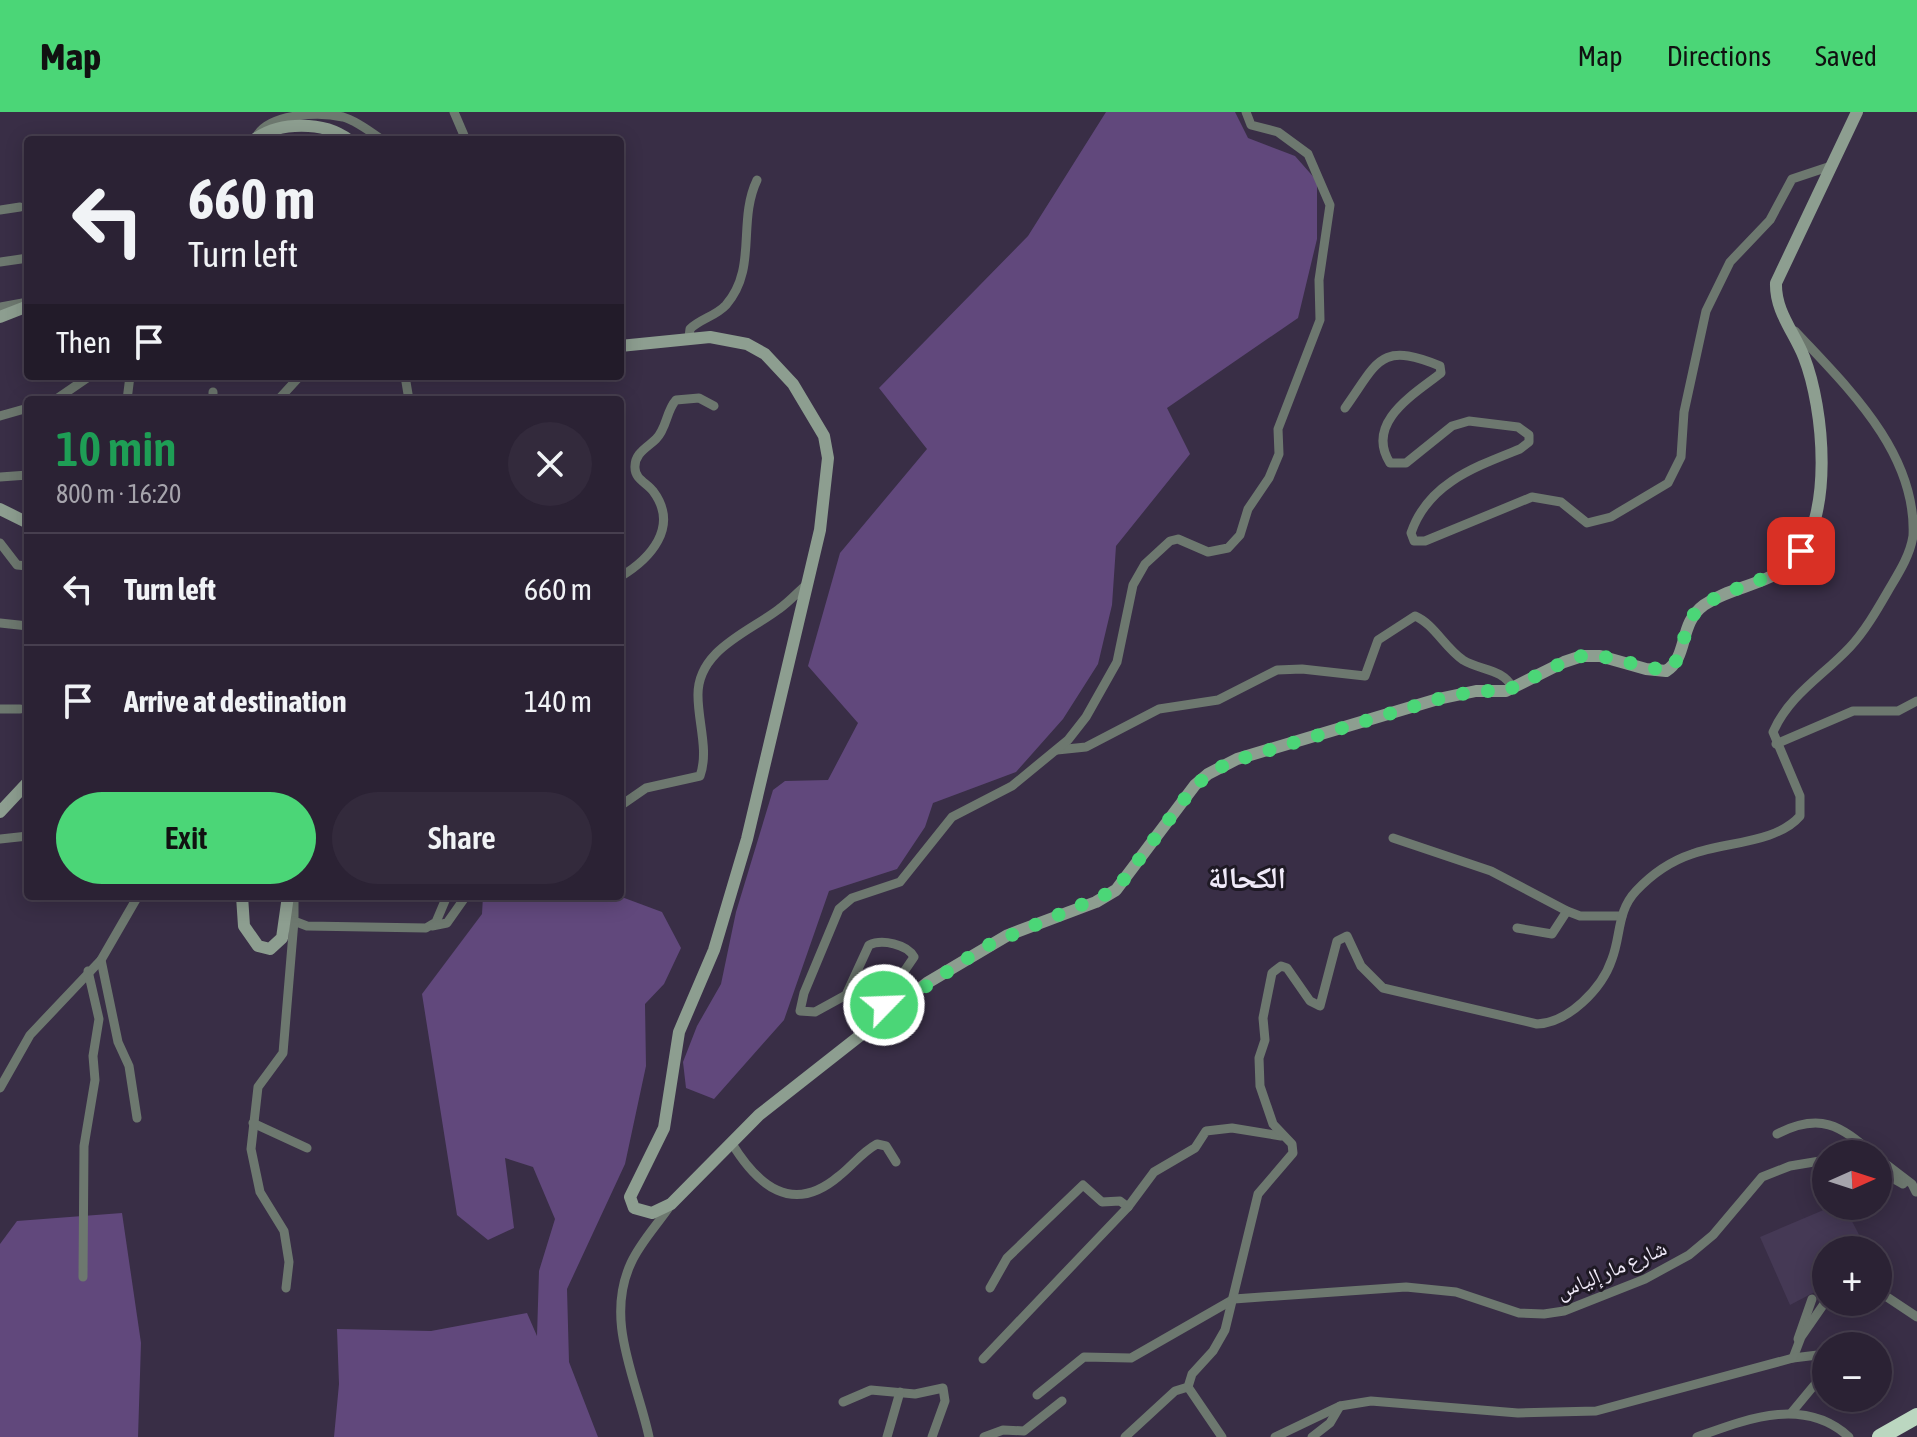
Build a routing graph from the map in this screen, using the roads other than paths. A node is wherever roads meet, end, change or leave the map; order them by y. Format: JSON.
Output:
{"nodes":[{"id":1,"x":454,"y":112,"type":"edge"},
{"id":2,"x":1246,"y":112,"type":"edge"},
{"id":3,"x":1857,"y":112,"type":"edge"},
{"id":4,"x":345,"y":115,"type":"edge"},
{"id":5,"x":258,"y":136,"type":"edge"},
{"id":6,"x":264,"y":136,"type":"edge"},
{"id":7,"x":342,"y":136,"type":"edge"},
{"id":8,"x":376,"y":136,"type":"edge"},
{"id":9,"x":464,"y":136,"type":"edge"},
{"id":10,"x":1828,"y":167,"type":"junction"},
{"id":11,"x":757,"y":180,"type":"dead end"},
{"id":12,"x":20,"y":207,"type":"dead end"},
{"id":13,"x":0,"y":210,"type":"edge"},
{"id":14,"x":24,"y":259,"type":"edge"},
{"id":15,"x":0,"y":262,"type":"edge"},
{"id":16,"x":24,"y":304,"type":"edge"},
{"id":17,"x":24,"y":306,"type":"edge"},
{"id":18,"x":0,"y":307,"type":"edge"},
{"id":19,"x":0,"y":317,"type":"edge"},
{"id":20,"x":1787,"y":323,"type":"junction"},
{"id":21,"x":689,"y":337,"type":"junction"},
{"id":22,"x":624,"y":345,"type":"edge"},
{"id":23,"x":84,"y":380,"type":"edge"},
{"id":24,"x":296,"y":380,"type":"edge"},
{"id":25,"x":61,"y":396,"type":"edge"},
{"id":26,"x":282,"y":396,"type":"edge"},
{"id":27,"x":714,"y":406,"type":"dead end"},
{"id":28,"x":1345,"y":408,"type":"dead end"},
{"id":29,"x":24,"y":409,"type":"edge"},
{"id":30,"x":0,"y":416,"type":"edge"},
{"id":31,"x":24,"y":475,"type":"edge"},
{"id":32,"x":0,"y":477,"type":"edge"},
{"id":33,"x":0,"y":509,"type":"edge"},
{"id":34,"x":24,"y":521,"type":"edge"},
{"id":35,"x":0,"y":543,"type":"edge"},
{"id":36,"x":24,"y":566,"type":"edge"},
{"id":37,"x":624,"y":574,"type":"edge"},
{"id":38,"x":807,"y":584,"type":"junction"},
{"id":39,"x":0,"y":623,"type":"edge"},
{"id":40,"x":24,"y":626,"type":"edge"},
{"id":41,"x":1513,"y":688,"type":"junction"},
{"id":42,"x":1917,"y":701,"type":"edge"},
{"id":43,"x":0,"y":709,"type":"edge"},
{"id":44,"x":20,"y":709,"type":"dead end"},
{"id":45,"x":1776,"y":744,"type":"junction"},
{"id":46,"x":1057,"y":750,"type":"junction"},
{"id":47,"x":24,"y":786,"type":"edge"},
{"id":48,"x":624,"y":803,"type":"edge"},
{"id":49,"x":0,"y":812,"type":"edge"},
{"id":50,"x":24,"y":836,"type":"edge"},
{"id":51,"x":1393,"y":838,"type":"dead end"},
{"id":52,"x":0,"y":839,"type":"edge"},
{"id":53,"x":136,"y":900,"type":"edge"},
{"id":54,"x":242,"y":900,"type":"edge"},
{"id":55,"x":290,"y":900,"type":"edge"},
{"id":56,"x":291,"y":900,"type":"edge"},
{"id":57,"x":445,"y":900,"type":"edge"},
{"id":58,"x":463,"y":900,"type":"edge"},
{"id":59,"x":1567,"y":911,"type":"junction"},
{"id":60,"x":1622,"y":916,"type":"junction"},
{"id":61,"x":294,"y":921,"type":"junction"},
{"id":62,"x":430,"y":926,"type":"junction"},
{"id":63,"x":1517,"y":928,"type":"dead end"},
{"id":64,"x":101,"y":960,"type":"junction"},
{"id":65,"x":88,"y":971,"type":"junction"},
{"id":66,"x":901,"y":1003,"type":"junction"},
{"id":67,"x":0,"y":1064,"type":"edge"},
{"id":68,"x":12,"y":1071,"type":"junction"},
{"id":69,"x":0,"y":1088,"type":"edge"},
{"id":70,"x":137,"y":1118,"type":"dead end"},
{"id":71,"x":253,"y":1123,"type":"junction"},
{"id":72,"x":1777,"y":1134,"type":"dead end"},
{"id":73,"x":1281,"y":1136,"type":"junction"},
{"id":74,"x":1858,"y":1140,"type":"edge"},
{"id":75,"x":731,"y":1142,"type":"junction"},
{"id":76,"x":307,"y":1148,"type":"dead end"},
{"id":77,"x":896,"y":1162,"type":"dead end"},
{"id":78,"x":1812,"y":1162,"type":"edge"},
{"id":79,"x":1892,"y":1169,"type":"edge"},
{"id":80,"x":1892,"y":1178,"type":"edge"},
{"id":81,"x":1916,"y":1192,"type":"edge"},
{"id":82,"x":671,"y":1204,"type":"junction"},
{"id":83,"x":1128,"y":1207,"type":"junction"},
{"id":84,"x":83,"y":1277,"type":"dead end"},
{"id":85,"x":286,"y":1288,"type":"dead end"},
{"id":86,"x":990,"y":1288,"type":"dead end"},
{"id":87,"x":1234,"y":1299,"type":"junction"},
{"id":88,"x":1812,"y":1299,"type":"dead end"},
{"id":89,"x":1892,"y":1300,"type":"edge"},
{"id":90,"x":1816,"y":1316,"type":"edge"},
{"id":91,"x":1917,"y":1317,"type":"edge"},
{"id":92,"x":1799,"y":1342,"type":"junction"},
{"id":93,"x":1812,"y":1356,"type":"edge"},
{"id":94,"x":1793,"y":1358,"type":"junction"},
{"id":95,"x":983,"y":1359,"type":"dead end"},
{"id":96,"x":1188,"y":1387,"type":"junction"},
{"id":97,"x":1812,"y":1388,"type":"edge"},
{"id":98,"x":900,"y":1392,"type":"junction"},
{"id":99,"x":1037,"y":1395,"type":"dead end"},
{"id":100,"x":1062,"y":1401,"type":"dead end"},
{"id":101,"x":843,"y":1402,"type":"dead end"},
{"id":102,"x":1340,"y":1406,"type":"junction"},
{"id":103,"x":1792,"y":1412,"type":"junction"},
{"id":104,"x":1917,"y":1416,"type":"edge"},
{"id":105,"x":1917,"y":1426,"type":"edge"},
{"id":106,"x":649,"y":1437,"type":"edge"},
{"id":107,"x":887,"y":1437,"type":"edge"},
{"id":108,"x":932,"y":1437,"type":"edge"},
{"id":109,"x":984,"y":1437,"type":"edge"},
{"id":110,"x":1125,"y":1437,"type":"edge"},
{"id":111,"x":1222,"y":1437,"type":"edge"},
{"id":112,"x":1275,"y":1437,"type":"edge"},
{"id":113,"x":1312,"y":1437,"type":"edge"},
{"id":114,"x":1697,"y":1437,"type":"edge"},
{"id":115,"x":1849,"y":1437,"type":"edge"},
{"id":116,"x":1880,"y":1437,"type":"edge"},
{"id":117,"x":1898,"y":1437,"type":"edge"}],
"edges":[{"from":1,"to":9,"type":"street"},
{"from":2,"to":46,"type":"street"},
{"from":3,"to":10,"type":"main road"},
{"from":4,"to":5,"type":"street"},
{"from":4,"to":8,"type":"street"},
{"from":6,"to":7,"type":"main road"},
{"from":10,"to":20,"type":"main road"},
{"from":10,"to":28,"type":"street"},
{"from":11,"to":21,"type":"street"},
{"from":12,"to":13,"type":"street"},
{"from":14,"to":15,"type":"street"},
{"from":16,"to":18,"type":"street"},
{"from":17,"to":19,"type":"main road"},
{"from":20,"to":41,"type":"main road"},
{"from":20,"to":45,"type":"street"},
{"from":21,"to":22,"type":"main road"},
{"from":21,"to":38,"type":"main road"},
{"from":23,"to":25,"type":"street"},
{"from":24,"to":26,"type":"street"},
{"from":27,"to":37,"type":"street"},
{"from":29,"to":30,"type":"street"},
{"from":31,"to":32,"type":"street"},
{"from":33,"to":34,"type":"main road"},
{"from":35,"to":36,"type":"street"},
{"from":38,"to":48,"type":"street"},
{"from":38,"to":82,"type":"main road"},
{"from":39,"to":40,"type":"street"},
{"from":41,"to":46,"type":"street"},
{"from":41,"to":66,"type":"main road"},
{"from":42,"to":45,"type":"street"},
{"from":43,"to":44,"type":"street"},
{"from":45,"to":60,"type":"street"},
{"from":46,"to":66,"type":"street"},
{"from":47,"to":49,"type":"main road"},
{"from":50,"to":52,"type":"street"},
{"from":51,"to":59,"type":"street"},
{"from":53,"to":64,"type":"street"},
{"from":54,"to":55,"type":"main road"},
{"from":56,"to":61,"type":"street"},
{"from":57,"to":62,"type":"street"},
{"from":58,"to":62,"type":"street"},
{"from":59,"to":60,"type":"street"},
{"from":59,"to":63,"type":"street"},
{"from":60,"to":73,"type":"street"},
{"from":61,"to":62,"type":"street"},
{"from":61,"to":71,"type":"street"},
{"from":64,"to":65,"type":"street"},
{"from":64,"to":70,"type":"street"},
{"from":65,"to":68,"type":"street"},
{"from":65,"to":84,"type":"street"},
{"from":66,"to":75,"type":"main road"},
{"from":67,"to":68,"type":"street"},
{"from":68,"to":69,"type":"street"},
{"from":71,"to":76,"type":"street"},
{"from":71,"to":85,"type":"street"},
{"from":72,"to":74,"type":"street"},
{"from":73,"to":83,"type":"street"},
{"from":73,"to":87,"type":"street"},
{"from":75,"to":77,"type":"street"},
{"from":75,"to":82,"type":"main road"},
{"from":78,"to":87,"type":"street","name":"شارع مار إلياس"},
{"from":79,"to":81,"type":"street"},
{"from":80,"to":81,"type":"street"},
{"from":82,"to":106,"type":"street"},
{"from":83,"to":86,"type":"street"},
{"from":83,"to":95,"type":"street"},
{"from":87,"to":96,"type":"street"},
{"from":87,"to":99,"type":"street"},
{"from":88,"to":92,"type":"street"},
{"from":89,"to":91,"type":"street"},
{"from":90,"to":92,"type":"street"},
{"from":92,"to":94,"type":"street"},
{"from":93,"to":94,"type":"street"},
{"from":94,"to":102,"type":"street"},
{"from":96,"to":110,"type":"street"},
{"from":96,"to":111,"type":"street"},
{"from":97,"to":103,"type":"street"},
{"from":98,"to":101,"type":"street"},
{"from":98,"to":107,"type":"street"},
{"from":98,"to":108,"type":"street"},
{"from":100,"to":109,"type":"street"},
{"from":102,"to":112,"type":"street"},
{"from":102,"to":113,"type":"street"},
{"from":103,"to":114,"type":"street"},
{"from":103,"to":115,"type":"street"},
{"from":104,"to":116,"type":"highway"},
{"from":105,"to":117,"type":"highway"}]}
